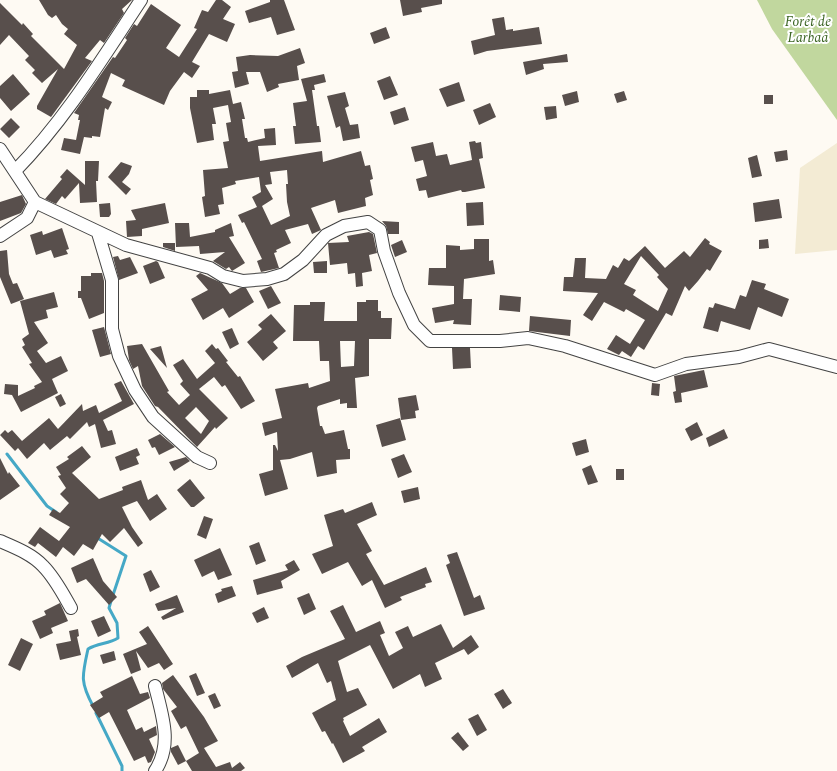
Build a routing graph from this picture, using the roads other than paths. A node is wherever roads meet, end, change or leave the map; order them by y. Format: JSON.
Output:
{"nodes":[{"id":1,"x":141,"y":0,"type":"edge"},
{"id":2,"x":0,"y":149,"type":"edge"},
{"id":3,"x":15,"y":171,"type":"junction"},
{"id":4,"x":35,"y":202,"type":"junction"},
{"id":5,"x":98,"y":233,"type":"junction"},
{"id":6,"x":0,"y":236,"type":"edge"},
{"id":7,"x":837,"y":366,"type":"edge"},
{"id":8,"x":210,"y":463,"type":"dead end"},
{"id":9,"x":0,"y":541,"type":"edge"},
{"id":10,"x":71,"y":608,"type":"dead end"},
{"id":11,"x":155,"y":686,"type":"dead end"},
{"id":12,"x":155,"y":771,"type":"edge"}],
"edges":[{"from":1,"to":3,"type":"street"},
{"from":2,"to":3,"type":"street"},
{"from":3,"to":4,"type":"street"},
{"from":4,"to":5,"type":"street"},
{"from":4,"to":6,"type":"street"},
{"from":5,"to":7,"type":"street"},
{"from":5,"to":8,"type":"street"},
{"from":9,"to":10,"type":"street"},
{"from":11,"to":12,"type":"street"}]}
